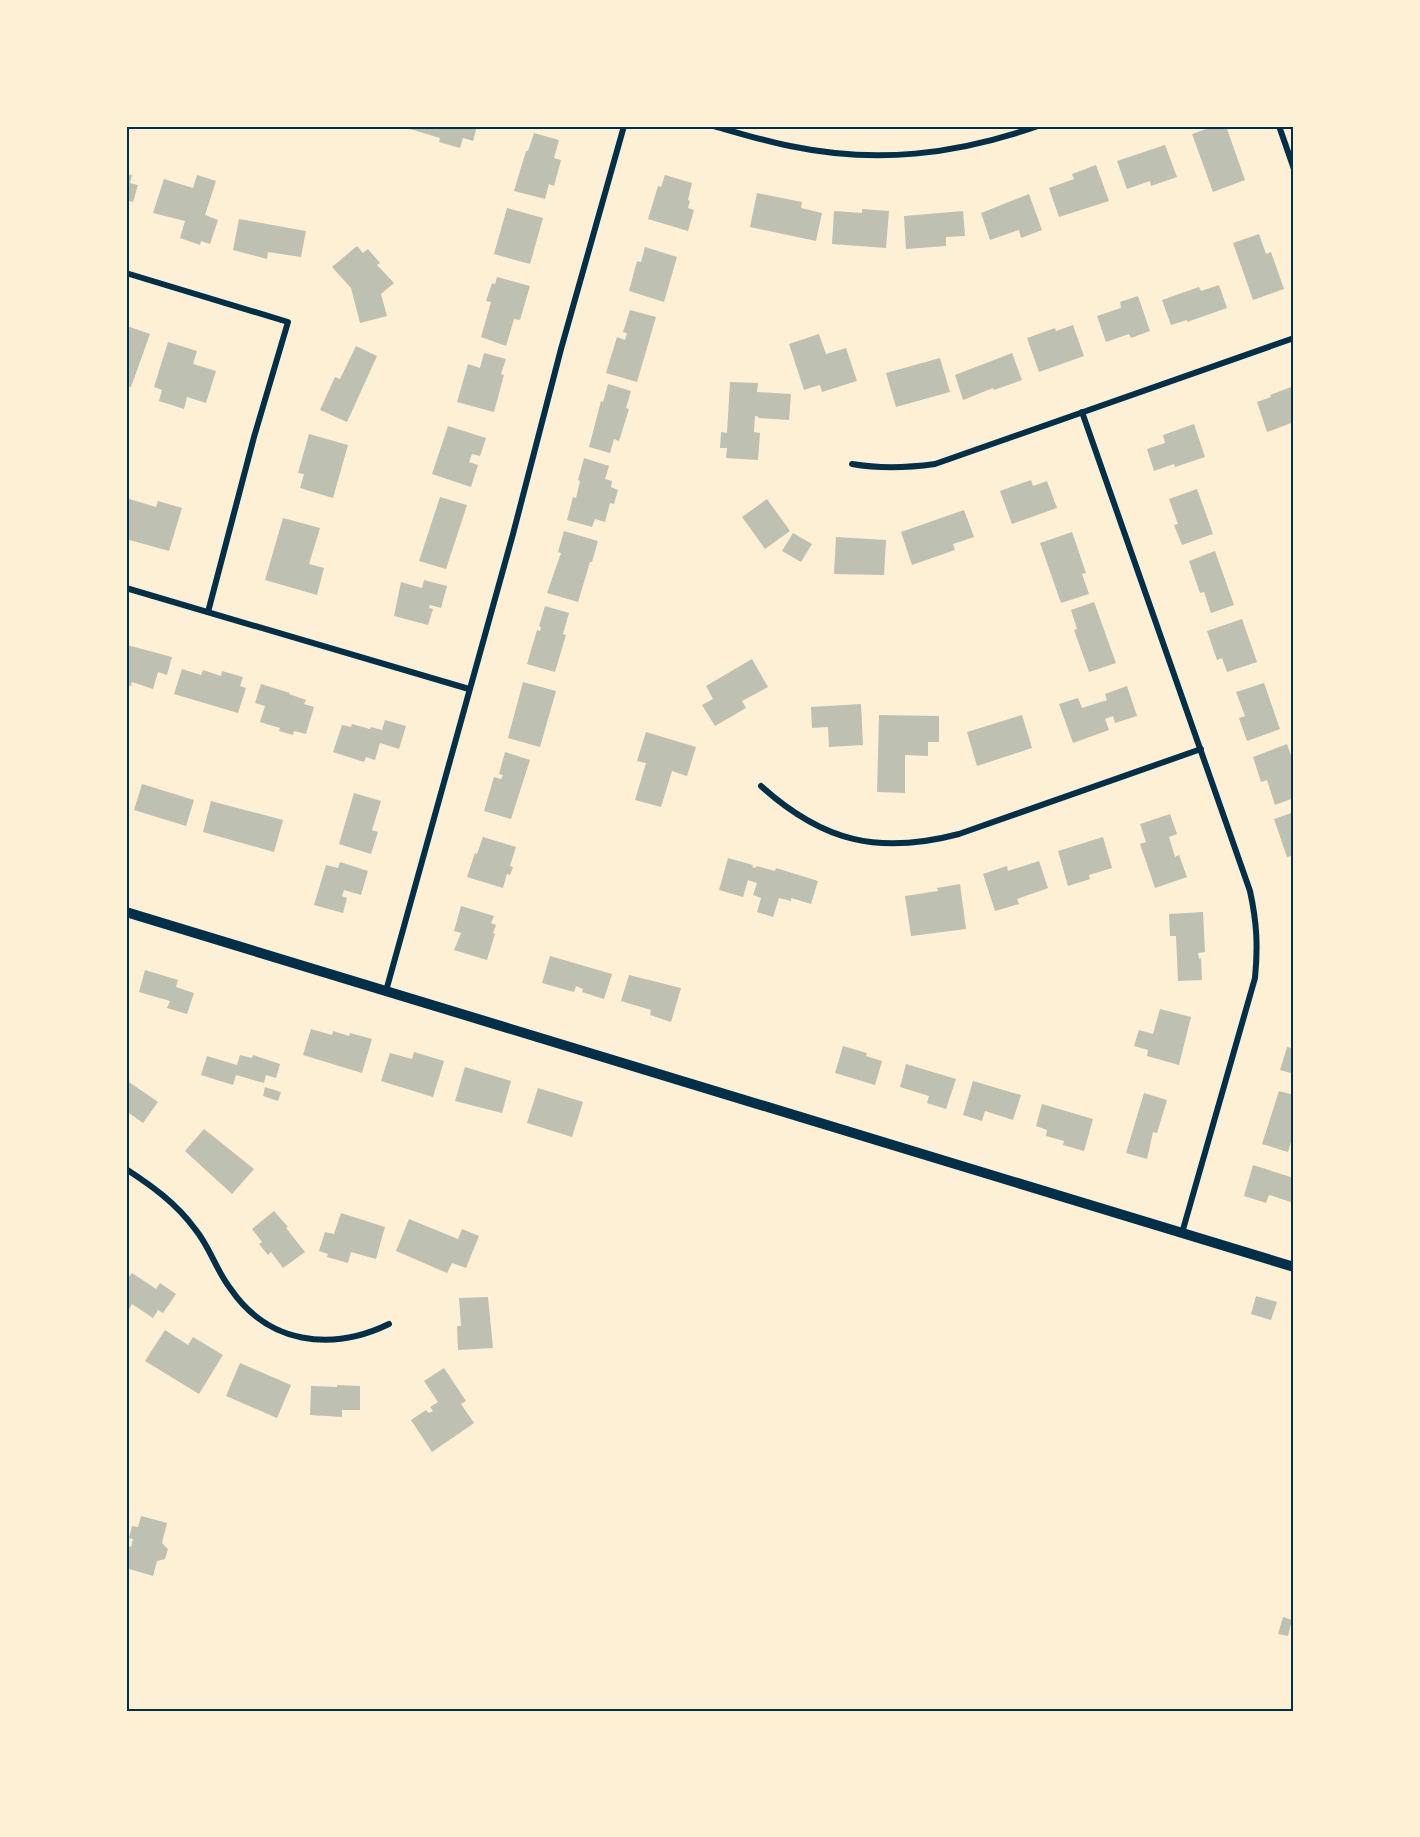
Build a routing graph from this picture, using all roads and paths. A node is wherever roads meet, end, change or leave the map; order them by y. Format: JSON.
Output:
{"nodes":[{"id":1,"x":624,"y":126,"type":"edge"},
{"id":2,"x":714,"y":126,"type":"edge"},
{"id":3,"x":1038,"y":126,"type":"edge"},
{"id":4,"x":1279,"y":126,"type":"edge"},
{"id":5,"x":1294,"y":169,"type":"edge"},
{"id":6,"x":126,"y":273,"type":"edge"},
{"id":7,"x":1294,"y":338,"type":"edge"},
{"id":8,"x":1082,"y":412,"type":"junction"},
{"id":9,"x":852,"y":464,"type":"dead end"},
{"id":10,"x":126,"y":588,"type":"edge"},
{"id":11,"x":208,"y":612,"type":"junction"},
{"id":12,"x":469,"y":689,"type":"junction"},
{"id":13,"x":1201,"y":750,"type":"junction"},
{"id":14,"x":761,"y":786,"type":"dead end"},
{"id":15,"x":126,"y":912,"type":"edge"},
{"id":16,"x":386,"y":991,"type":"junction"},
{"id":17,"x":126,"y":1169,"type":"edge"},
{"id":18,"x":1182,"y":1233,"type":"junction"},
{"id":19,"x":1294,"y":1267,"type":"edge"},
{"id":20,"x":389,"y":1324,"type":"dead end"}],
"edges":[{"from":1,"to":12,"type":"street"},
{"from":2,"to":3,"type":"street"},
{"from":4,"to":5,"type":"street"},
{"from":6,"to":11,"type":"street"},
{"from":7,"to":8,"type":"street"},
{"from":8,"to":9,"type":"street"},
{"from":8,"to":13,"type":"street"},
{"from":10,"to":11,"type":"street"},
{"from":11,"to":12,"type":"street"},
{"from":12,"to":16,"type":"street"},
{"from":13,"to":14,"type":"street"},
{"from":13,"to":18,"type":"street"},
{"from":15,"to":16,"type":"street"},
{"from":16,"to":18,"type":"street"},
{"from":17,"to":20,"type":"street"},
{"from":18,"to":19,"type":"street"}]}
